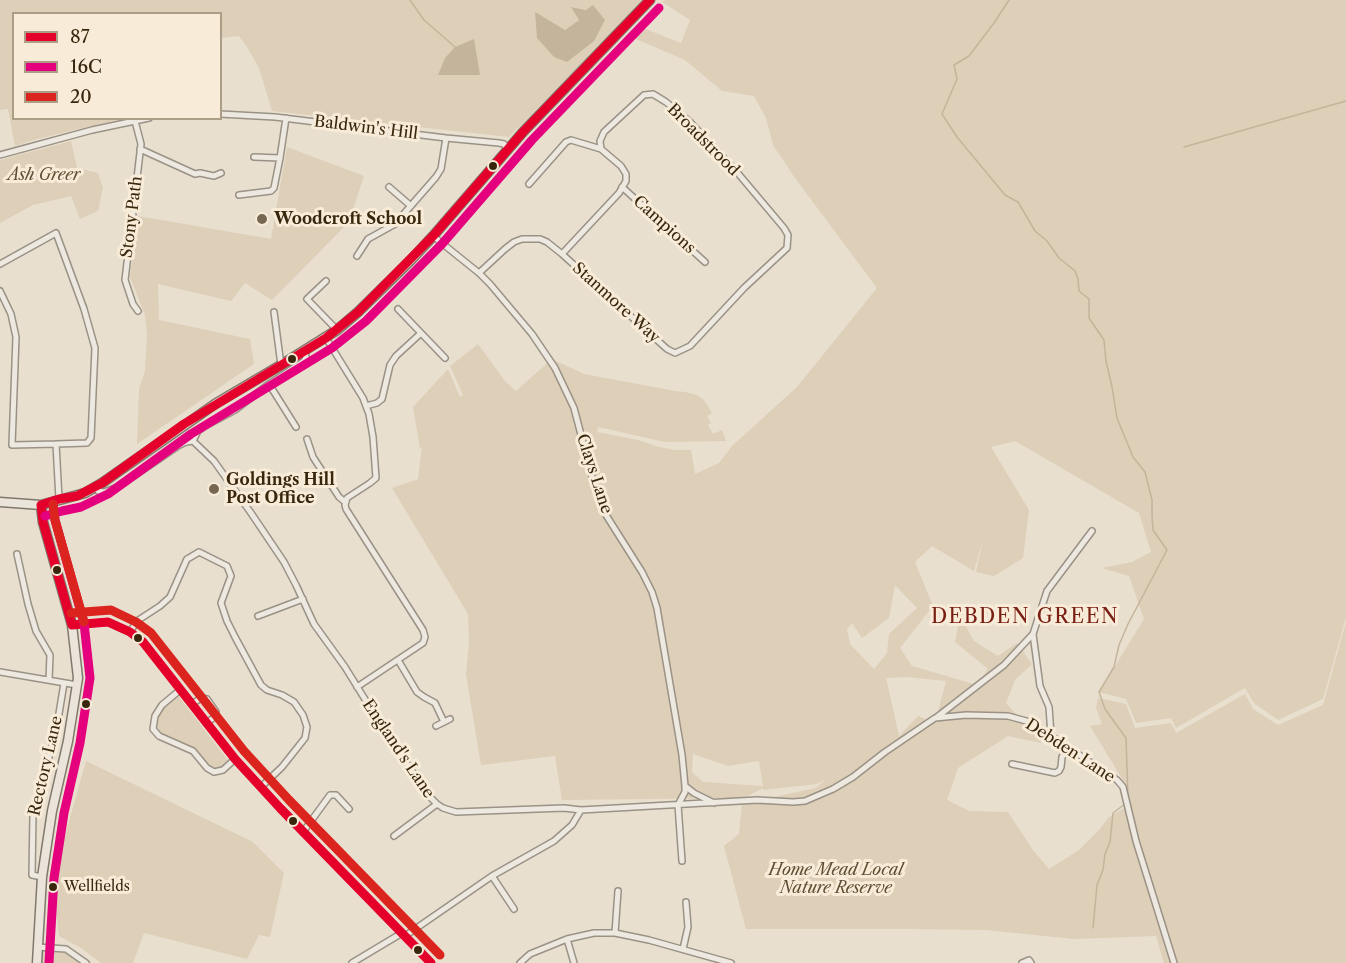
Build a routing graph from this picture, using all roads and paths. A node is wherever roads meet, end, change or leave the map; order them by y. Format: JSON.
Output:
{"nodes":[{"id":1,"x":650,"y":0,"type":"edge"},
{"id":2,"x":222,"y":114,"type":"edge"},
{"id":3,"x":285,"y":118,"type":"junction"},
{"id":4,"x":140,"y":120,"type":"edge"},
{"id":5,"x":135,"y":121,"type":"junction"},
{"id":6,"x":446,"y":138,"type":"junction"},
{"id":7,"x":141,"y":149,"type":"junction"},
{"id":8,"x":601,"y":149,"type":"junction"},
{"id":9,"x":508,"y":150,"type":"junction"},
{"id":10,"x":0,"y":155,"type":"edge"},
{"id":11,"x":254,"y":158,"type":"dead end"},
{"id":12,"x":280,"y":158,"type":"junction"},
{"id":13,"x":222,"y":173,"type":"dead end"},
{"id":14,"x":529,"y":184,"type":"dead end"},
{"id":15,"x":622,"y":186,"type":"junction"},
{"id":16,"x":389,"y":187,"type":"dead end"},
{"id":17,"x":239,"y":195,"type":"dead end"},
{"id":18,"x":411,"y":206,"type":"junction"},
{"id":19,"x":433,"y":236,"type":"junction"},
{"id":20,"x":562,"y":254,"type":"junction"},
{"id":21,"x":357,"y":256,"type":"dead end"},
{"id":22,"x":705,"y":262,"type":"dead end"},
{"id":23,"x":0,"y":264,"type":"edge"},
{"id":24,"x":479,"y":273,"type":"junction"},
{"id":25,"x":327,"y":281,"type":"dead end"},
{"id":26,"x":744,"y":288,"type":"joint"},
{"id":27,"x":0,"y":291,"type":"edge"},
{"id":28,"x":398,"y":309,"type":"dead end"},
{"id":29,"x":138,"y":311,"type":"dead end"},
{"id":30,"x":274,"y":312,"type":"dead end"},
{"id":31,"x":337,"y":330,"type":"junction"},
{"id":32,"x":420,"y":334,"type":"junction"},
{"id":33,"x":326,"y":338,"type":"junction"},
{"id":34,"x":305,"y":351,"type":"junction"},
{"id":35,"x":444,"y":358,"type":"dead end"},
{"id":36,"x":281,"y":365,"type":"junction"},
{"id":37,"x":269,"y":384,"type":"junction"},
{"id":38,"x":366,"y":406,"type":"junction"},
{"id":39,"x":296,"y":427,"type":"dead end"},
{"id":40,"x":307,"y":439,"type":"dead end"},
{"id":41,"x":193,"y":441,"type":"junction"},
{"id":42,"x":56,"y":444,"type":"junction"},
{"id":43,"x":96,"y":487,"type":"junction"},
{"id":44,"x":59,"y":499,"type":"junction"},
{"id":45,"x":0,"y":502,"type":"edge"},
{"id":46,"x":345,"y":502,"type":"junction"},
{"id":47,"x":41,"y":505,"type":"junction"},
{"id":48,"x":1092,"y":531,"type":"dead end"},
{"id":49,"x":17,"y":554,"type":"dead end"},
{"id":50,"x":303,"y":599,"type":"junction"},
{"id":51,"x":258,"y":616,"type":"dead end"},
{"id":52,"x":72,"y":625,"type":"junction"},
{"id":53,"x":130,"y":632,"type":"junction"},
{"id":54,"x":1033,"y":634,"type":"junction"},
{"id":55,"x":398,"y":660,"type":"junction"},
{"id":56,"x":0,"y":672,"type":"edge"},
{"id":57,"x":49,"y":680,"type":"junction"},
{"id":58,"x":64,"y":683,"type":"junction"},
{"id":59,"x":77,"y":686,"type":"junction"},
{"id":60,"x":357,"y":687,"type":"junction"},
{"id":61,"x":180,"y":690,"type":"junction"},
{"id":62,"x":192,"y":704,"type":"junction"},
{"id":63,"x":935,"y":718,"type":"junction"},
{"id":64,"x":207,"y":723,"type":"junction"},
{"id":65,"x":436,"y":726,"type":"dead end"},
{"id":66,"x":1051,"y":735,"type":"junction"},
{"id":67,"x":1068,"y":747,"type":"junction"},
{"id":68,"x":235,"y":759,"type":"junction"},
{"id":69,"x":1012,"y":764,"type":"dead end"},
{"id":70,"x":685,"y":786,"type":"junction"},
{"id":71,"x":261,"y":788,"type":"junction"},
{"id":72,"x":714,"y":803,"type":"junction"},
{"id":73,"x":437,"y":804,"type":"junction"},
{"id":74,"x":678,"y":805,"type":"junction"},
{"id":75,"x":349,"y":809,"type":"dead end"},
{"id":76,"x":581,"y":810,"type":"junction"},
{"id":77,"x":303,"y":832,"type":"junction"},
{"id":78,"x":394,"y":836,"type":"dead end"},
{"id":79,"x":682,"y":861,"type":"dead end"},
{"id":80,"x":492,"y":876,"type":"junction"},
{"id":81,"x":42,"y":877,"type":"junction"},
{"id":82,"x":618,"y":891,"type":"dead end"},
{"id":83,"x":686,"y":902,"type":"dead end"},
{"id":84,"x":514,"y":909,"type":"dead end"},
{"id":85,"x":615,"y":933,"type":"junction"},
{"id":86,"x":403,"y":934,"type":"junction"},
{"id":87,"x":567,"y":939,"type":"junction"},
{"id":88,"x":38,"y":947,"type":"junction"},
{"id":89,"x":683,"y":949,"type":"junction"},
{"id":90,"x":37,"y":963,"type":"edge"},
{"id":91,"x":86,"y":963,"type":"edge"},
{"id":92,"x":352,"y":963,"type":"edge"},
{"id":93,"x":431,"y":963,"type":"edge"},
{"id":94,"x":520,"y":963,"type":"edge"},
{"id":95,"x":574,"y":963,"type":"edge"},
{"id":96,"x":731,"y":963,"type":"edge"},
{"id":97,"x":1022,"y":963,"type":"edge"},
{"id":98,"x":1031,"y":963,"type":"edge"},
{"id":99,"x":1174,"y":963,"type":"edge"}],
"edges":[{"from":1,"to":9,"type":"main road"},
{"from":2,"to":3,"type":"street","name":"Baldwin's Hill"},
{"from":3,"to":6,"type":"street","name":"Baldwin's Hill"},
{"from":3,"to":12,"type":"street"},
{"from":4,"to":5,"type":"street"},
{"from":5,"to":7,"type":"street","name":"Stony Path"},
{"from":5,"to":10,"type":"street"},
{"from":6,"to":9,"type":"street","name":"Baldwin's Hill"},
{"from":6,"to":18,"type":"street"},
{"from":7,"to":13,"type":"street"},
{"from":7,"to":29,"type":"street","name":"Stony Path"},
{"from":8,"to":14,"type":"street"},
{"from":8,"to":15,"type":"street"},
{"from":8,"to":26,"type":"street","name":"Broadstrood"},
{"from":9,"to":19,"type":"main road"},
{"from":11,"to":12,"type":"street"},
{"from":12,"to":17,"type":"street"},
{"from":15,"to":20,"type":"street"},
{"from":15,"to":22,"type":"street","name":"Campions"},
{"from":16,"to":18,"type":"street"},
{"from":18,"to":21,"type":"street"},
{"from":19,"to":24,"type":"street","name":"Clays Lane"},
{"from":19,"to":31,"type":"main road"},
{"from":20,"to":24,"type":"street","name":"Stanmore Way"},
{"from":20,"to":26,"type":"street","name":"Stanmore Way"},
{"from":23,"to":42,"type":"street"},
{"from":24,"to":70,"type":"street","name":"Clays Lane"},
{"from":25,"to":31,"type":"street"},
{"from":27,"to":42,"type":"street"},
{"from":28,"to":32,"type":"street"},
{"from":30,"to":36,"type":"street"},
{"from":31,"to":33,"type":"main road"},
{"from":32,"to":35,"type":"street"},
{"from":32,"to":38,"type":"street"},
{"from":33,"to":34,"type":"main road"},
{"from":33,"to":38,"type":"street"},
{"from":34,"to":36,"type":"main road"},
{"from":34,"to":37,"type":"street"},
{"from":36,"to":43,"type":"main road"},
{"from":37,"to":39,"type":"street"},
{"from":37,"to":41,"type":"street"},
{"from":38,"to":46,"type":"street"},
{"from":40,"to":46,"type":"street"},
{"from":41,"to":43,"type":"street"},
{"from":41,"to":50,"type":"street","name":"England's Lane"},
{"from":42,"to":44,"type":"street"},
{"from":43,"to":44,"type":"main road"},
{"from":44,"to":47,"type":"main road"},
{"from":45,"to":47,"type":"main road"},
{"from":46,"to":55,"type":"street"},
{"from":47,"to":52,"type":"main road","name":"Rectory Lane"},
{"from":48,"to":54,"type":"street"},
{"from":49,"to":57,"type":"street"},
{"from":50,"to":51,"type":"street"},
{"from":50,"to":60,"type":"street","name":"England's Lane"},
{"from":52,"to":53,"type":"street"},
{"from":52,"to":59,"type":"main road","name":"Rectory Lane"},
{"from":53,"to":61,"type":"street"},
{"from":53,"to":71,"type":"street"},
{"from":54,"to":63,"type":"street"},
{"from":54,"to":66,"type":"street"},
{"from":55,"to":60,"type":"street"},
{"from":55,"to":65,"type":"street"},
{"from":56,"to":57,"type":"street"},
{"from":57,"to":58,"type":"street"},
{"from":58,"to":59,"type":"street"},
{"from":58,"to":81,"type":"street","name":"Rectory Lane"},
{"from":59,"to":81,"type":"main road","name":"Rectory Lane"},
{"from":60,"to":73,"type":"street","name":"England's Lane"},
{"from":61,"to":62,"type":"street"},
{"from":61,"to":68,"type":"street"},
{"from":62,"to":64,"type":"street"},
{"from":62,"to":64,"type":"street"},
{"from":63,"to":66,"type":"street","name":"Debden Lane"},
{"from":63,"to":72,"type":"street","name":"Debden Lane"},
{"from":64,"to":68,"type":"street"},
{"from":66,"to":67,"type":"street","name":"Debden Lane"},
{"from":67,"to":69,"type":"street"},
{"from":67,"to":99,"type":"street","name":"Debden Lane"},
{"from":68,"to":71,"type":"street"},
{"from":70,"to":72,"type":"street"},
{"from":70,"to":74,"type":"street","name":"Clays Lane"},
{"from":71,"to":77,"type":"street"},
{"from":72,"to":74,"type":"street","name":"Debden Lane"},
{"from":73,"to":76,"type":"street","name":"England's Lane"},
{"from":73,"to":78,"type":"street"},
{"from":74,"to":76,"type":"street","name":"England's Lane"},
{"from":74,"to":79,"type":"street"},
{"from":75,"to":77,"type":"street"},
{"from":76,"to":80,"type":"street"},
{"from":77,"to":86,"type":"street"},
{"from":80,"to":84,"type":"street"},
{"from":80,"to":86,"type":"street"},
{"from":81,"to":88,"type":"main road","name":"Rectory Lane"},
{"from":82,"to":85,"type":"street"},
{"from":83,"to":89,"type":"street"},
{"from":85,"to":87,"type":"street"},
{"from":85,"to":89,"type":"street"},
{"from":86,"to":92,"type":"street"},
{"from":86,"to":93,"type":"street"},
{"from":87,"to":94,"type":"street"},
{"from":87,"to":95,"type":"street"},
{"from":88,"to":90,"type":"main road","name":"Rectory Lane"},
{"from":88,"to":91,"type":"street"},
{"from":89,"to":96,"type":"street"},
{"from":97,"to":98,"type":"street"}]}
